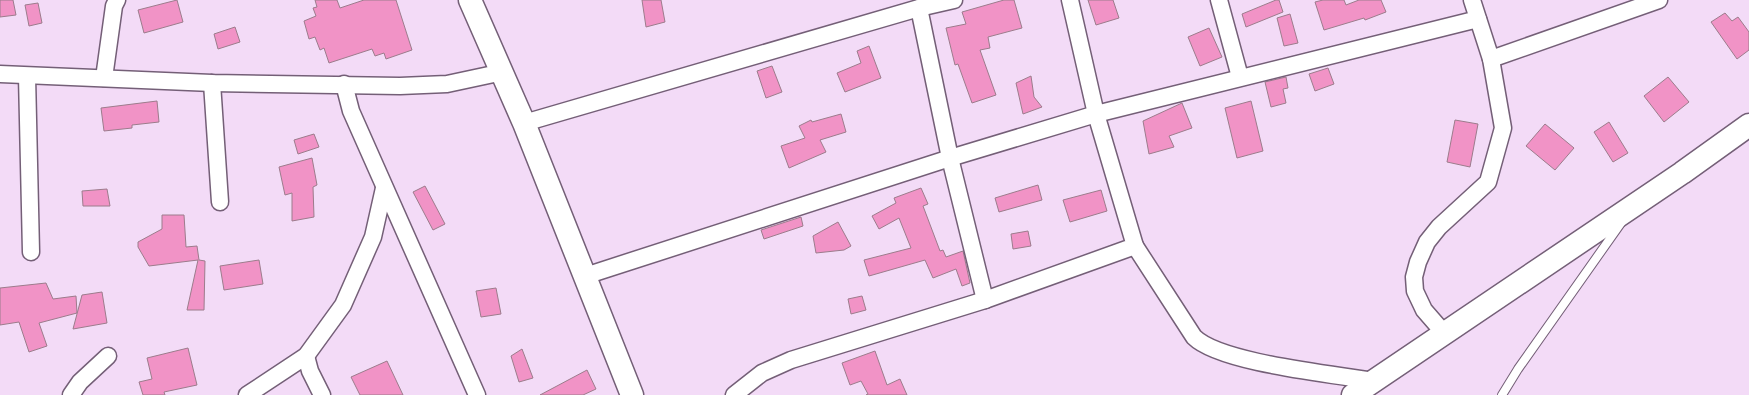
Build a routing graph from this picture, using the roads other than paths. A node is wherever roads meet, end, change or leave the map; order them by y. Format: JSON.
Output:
{"nodes":[{"id":1,"x":117,"y":0,"type":"edge"},
{"id":2,"x":470,"y":0,"type":"edge"},
{"id":3,"x":954,"y":0,"type":"edge"},
{"id":4,"x":1070,"y":0,"type":"edge"},
{"id":5,"x":1219,"y":0,"type":"edge"},
{"id":6,"x":1472,"y":0,"type":"edge"},
{"id":7,"x":1659,"y":0,"type":"edge"},
{"id":8,"x":920,"y":8,"type":"junction"},
{"id":9,"x":1478,"y":19,"type":"junction"},
{"id":10,"x":1491,"y":59,"type":"junction"},
{"id":11,"x":503,"y":72,"type":"junction"},
{"id":12,"x":0,"y":74,"type":"edge"},
{"id":13,"x":27,"y":76,"type":"junction"},
{"id":14,"x":1240,"y":77,"type":"junction"},
{"id":15,"x":104,"y":78,"type":"junction"},
{"id":16,"x":212,"y":83,"type":"junction"},
{"id":17,"x":344,"y":84,"type":"junction"},
{"id":18,"x":1096,"y":114,"type":"junction"},
{"id":19,"x":524,"y":124,"type":"junction"},
{"id":20,"x":1749,"y":125,"type":"edge"},
{"id":21,"x":950,"y":158,"type":"junction"},
{"id":22,"x":384,"y":188,"type":"junction"},
{"id":23,"x":220,"y":202,"type":"dead end"},
{"id":24,"x":1634,"y":206,"type":"junction"},
{"id":25,"x":1135,"y":246,"type":"junction"},
{"id":26,"x":31,"y":252,"type":"dead end"},
{"id":27,"x":585,"y":276,"type":"junction"},
{"id":28,"x":985,"y":300,"type":"junction"},
{"id":29,"x":1444,"y":333,"type":"junction"},
{"id":30,"x":108,"y":356,"type":"dead end"},
{"id":31,"x":306,"y":356,"type":"junction"},
{"id":32,"x":1373,"y":381,"type":"junction"},
{"id":33,"x":71,"y":395,"type":"edge"},
{"id":34,"x":247,"y":395,"type":"edge"},
{"id":35,"x":322,"y":395,"type":"edge"},
{"id":36,"x":477,"y":395,"type":"edge"},
{"id":37,"x":632,"y":395,"type":"edge"},
{"id":38,"x":734,"y":395,"type":"edge"},
{"id":39,"x":1353,"y":395,"type":"edge"},
{"id":40,"x":1502,"y":395,"type":"edge"}],
"edges":[{"from":1,"to":15,"type":"street"},
{"from":2,"to":11,"type":"street"},
{"from":3,"to":8,"type":"street"},
{"from":4,"to":18,"type":"street"},
{"from":5,"to":14,"type":"street"},
{"from":6,"to":9,"type":"street"},
{"from":7,"to":10,"type":"street"},
{"from":8,"to":19,"type":"street"},
{"from":8,"to":21,"type":"street"},
{"from":9,"to":10,"type":"street"},
{"from":9,"to":14,"type":"street"},
{"from":10,"to":29,"type":"street"},
{"from":11,"to":17,"type":"street"},
{"from":11,"to":19,"type":"street"},
{"from":12,"to":13,"type":"street"},
{"from":13,"to":15,"type":"street"},
{"from":13,"to":26,"type":"street"},
{"from":14,"to":18,"type":"street"},
{"from":15,"to":16,"type":"street"},
{"from":16,"to":17,"type":"street"},
{"from":16,"to":23,"type":"street"},
{"from":17,"to":22,"type":"street"},
{"from":18,"to":21,"type":"street"},
{"from":18,"to":25,"type":"street"},
{"from":19,"to":27,"type":"street"},
{"from":20,"to":24,"type":"street"},
{"from":21,"to":27,"type":"street"},
{"from":21,"to":28,"type":"street"},
{"from":22,"to":31,"type":"street"},
{"from":22,"to":36,"type":"street"},
{"from":24,"to":29,"type":"street"},
{"from":24,"to":40,"type":"lane"},
{"from":25,"to":28,"type":"street"},
{"from":25,"to":32,"type":"street"},
{"from":27,"to":37,"type":"street"},
{"from":28,"to":38,"type":"street"},
{"from":29,"to":32,"type":"street"},
{"from":30,"to":33,"type":"street"},
{"from":31,"to":34,"type":"street"},
{"from":31,"to":35,"type":"street"},
{"from":32,"to":39,"type":"street"}]}
